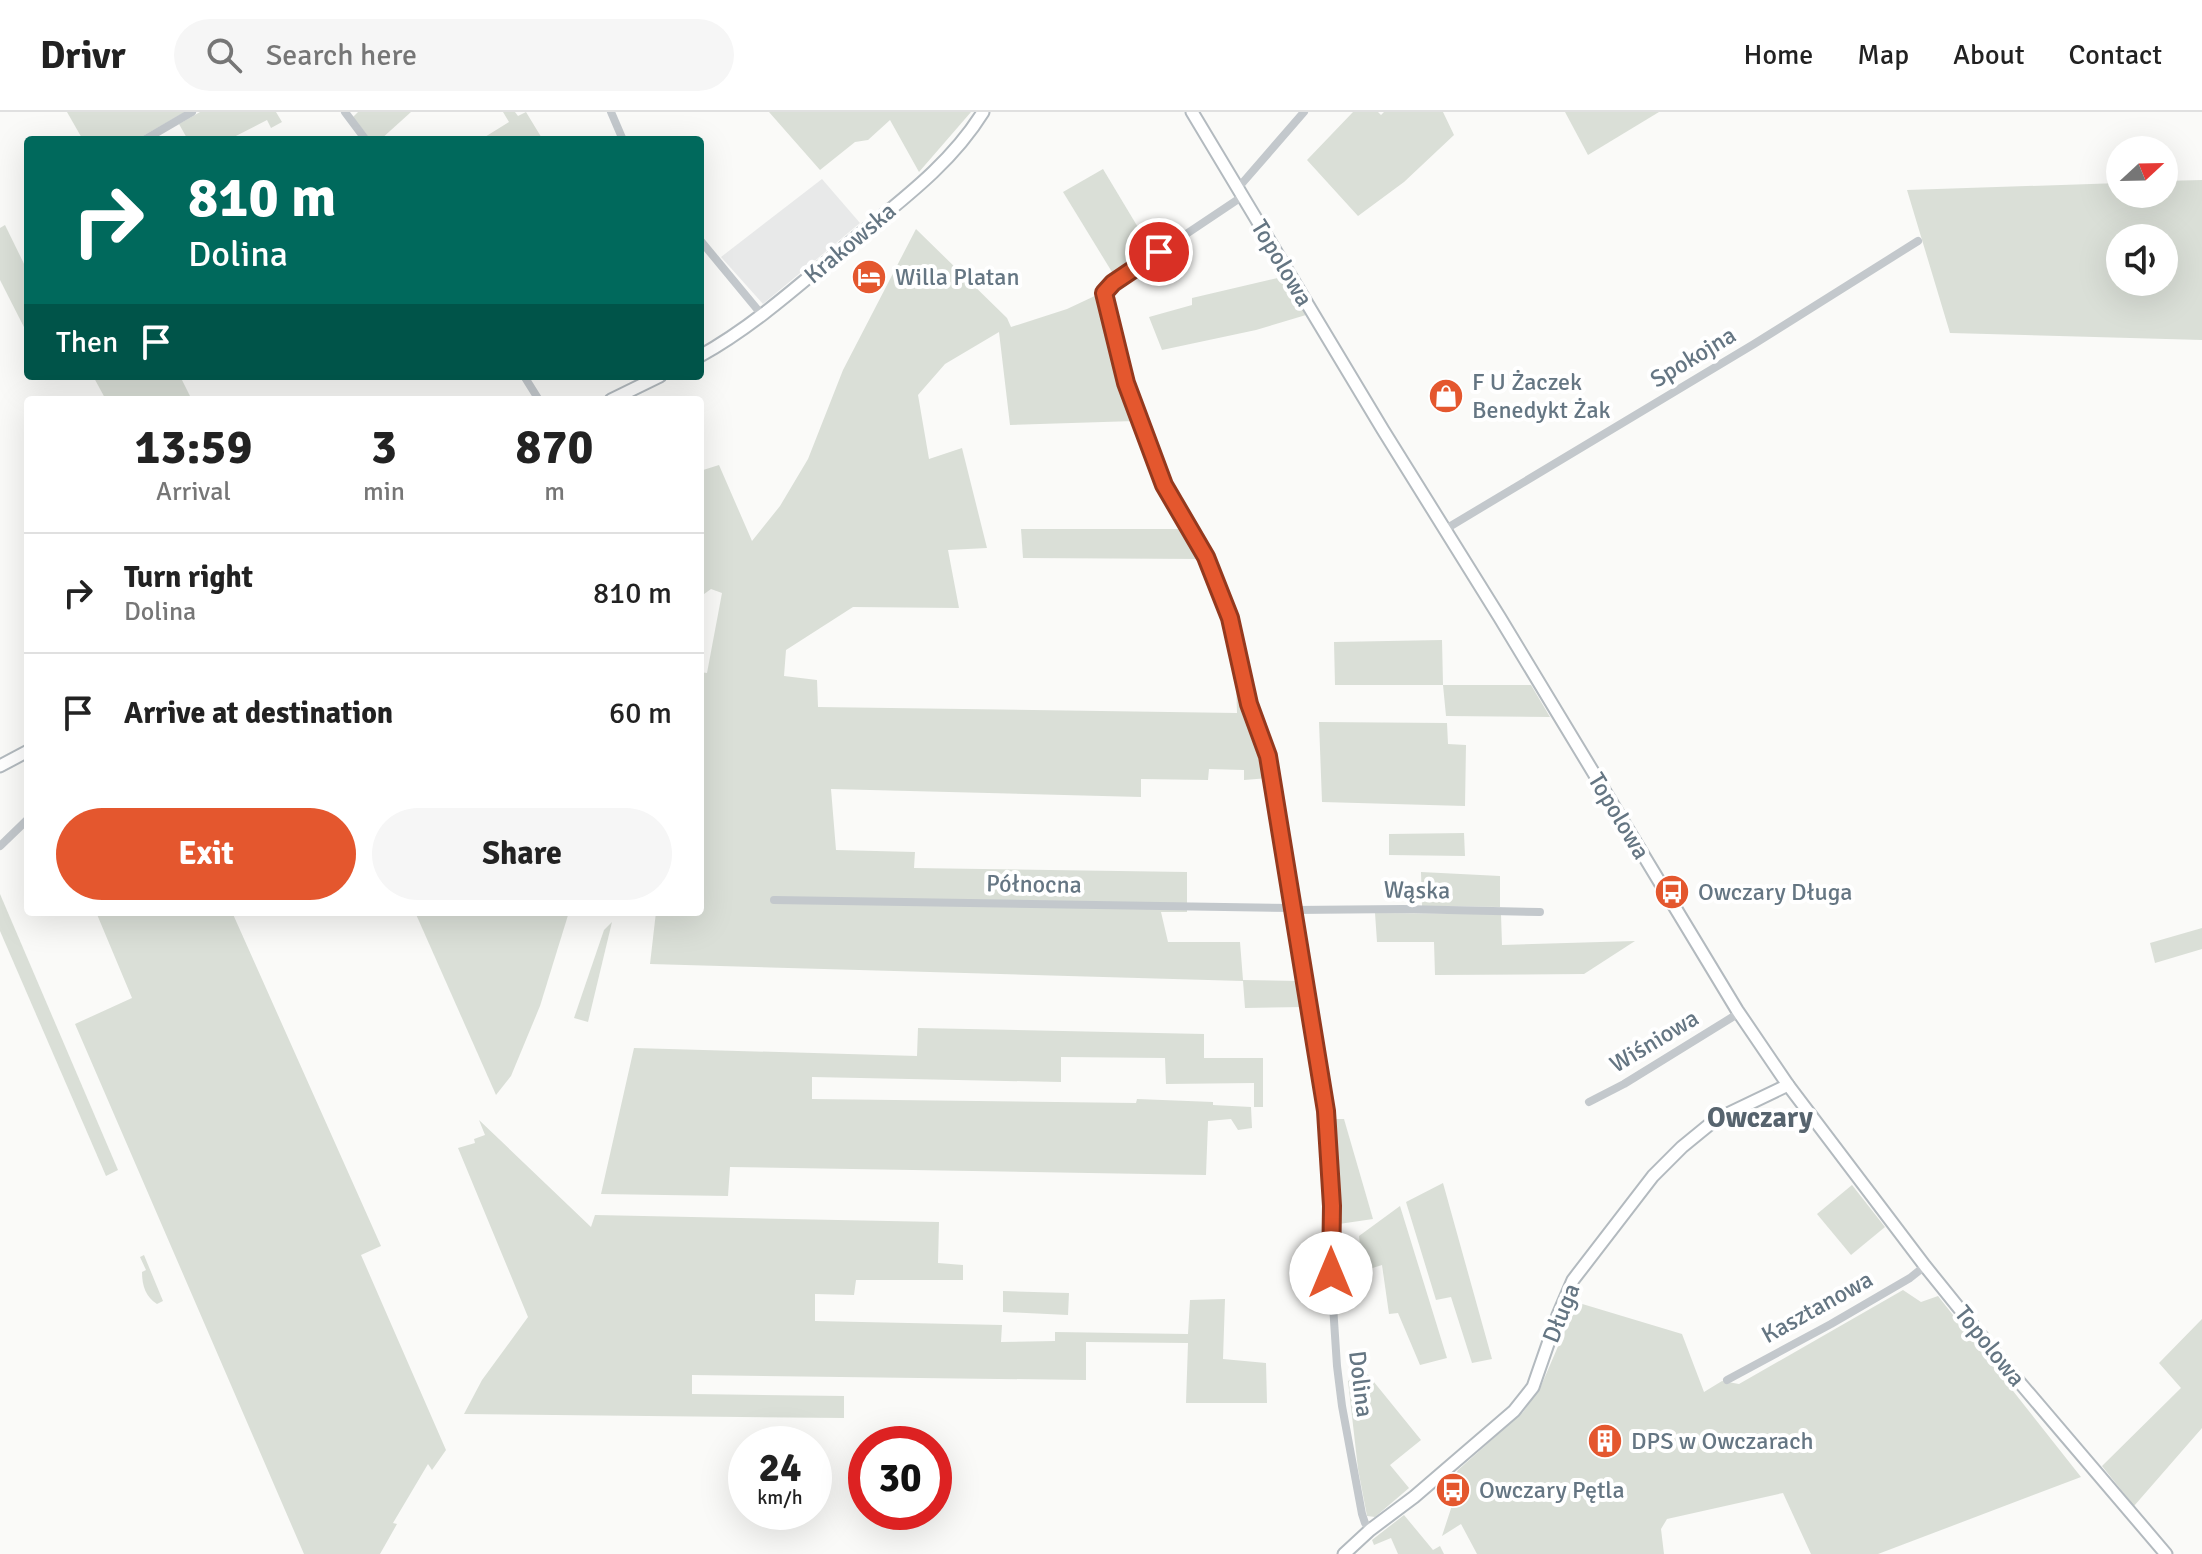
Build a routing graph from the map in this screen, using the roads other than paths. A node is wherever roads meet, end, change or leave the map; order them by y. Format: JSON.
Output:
{"nodes":[{"id":1,"x":192,"y":112,"type":"edge"},
{"id":2,"x":345,"y":112,"type":"edge"},
{"id":3,"x":611,"y":112,"type":"edge"},
{"id":4,"x":983,"y":112,"type":"edge"},
{"id":5,"x":1192,"y":112,"type":"edge"},
{"id":6,"x":1304,"y":112,"type":"edge"},
{"id":7,"x":151,"y":136,"type":"edge"},
{"id":8,"x":363,"y":136,"type":"edge"},
{"id":9,"x":621,"y":136,"type":"edge"},
{"id":10,"x":1240,"y":192,"type":"junction"},
{"id":11,"x":1918,"y":241,"type":"dead end"},
{"id":12,"x":704,"y":245,"type":"edge"},
{"id":13,"x":762,"y":315,"type":"junction"},
{"id":14,"x":704,"y":354,"type":"edge"},
{"id":15,"x":652,"y":380,"type":"edge"},
{"id":16,"x":619,"y":396,"type":"edge"},
{"id":17,"x":1444,"y":530,"type":"junction"},
{"id":18,"x":24,"y":753,"type":"edge"},
{"id":19,"x":0,"y":766,"type":"edge"},
{"id":20,"x":24,"y":823,"type":"edge"},
{"id":21,"x":0,"y":846,"type":"edge"},
{"id":22,"x":774,"y":900,"type":"dead end"},
{"id":23,"x":1294,"y":909,"type":"junction"},
{"id":24,"x":1540,"y":912,"type":"dead end"},
{"id":25,"x":1739,"y":1013,"type":"junction"},
{"id":26,"x":1788,"y":1085,"type":"junction"},
{"id":27,"x":1589,"y":1102,"type":"dead end"},
{"id":28,"x":1925,"y":1266,"type":"junction"},
{"id":29,"x":1727,"y":1380,"type":"dead end"},
{"id":30,"x":1370,"y":1530,"type":"junction"},
{"id":31,"x":2162,"y":1552,"type":"edge"},
{"id":32,"x":1344,"y":1554,"type":"edge"}],
"edges":[{"from":1,"to":7,"type":"street"},
{"from":2,"to":8,"type":"street"},
{"from":3,"to":9,"type":"street"},
{"from":4,"to":13,"type":"street","name":"Krakowska"},
{"from":5,"to":10,"type":"street","name":"Topolowa"},
{"from":6,"to":10,"type":"street"},
{"from":10,"to":17,"type":"street","name":"Topolowa"},
{"from":10,"to":23,"type":"street","name":"Dolina"},
{"from":11,"to":17,"type":"street","name":"Spokojna"},
{"from":12,"to":13,"type":"street"},
{"from":13,"to":14,"type":"street","name":"Krakowska"},
{"from":15,"to":16,"type":"street"},
{"from":17,"to":25,"type":"street","name":"Topolowa"},
{"from":18,"to":19,"type":"street"},
{"from":20,"to":21,"type":"street"},
{"from":22,"to":23,"type":"street","name":"Północna"},
{"from":23,"to":24,"type":"street","name":"Wąska"},
{"from":23,"to":30,"type":"street","name":"Dolina"},
{"from":25,"to":26,"type":"street","name":"Topolowa"},
{"from":25,"to":27,"type":"street","name":"Wiśniowa"},
{"from":26,"to":28,"type":"street","name":"Topolowa"},
{"from":26,"to":30,"type":"street","name":"Długa"},
{"from":28,"to":29,"type":"street","name":"Kasztanowa"},
{"from":28,"to":31,"type":"street","name":"Topolowa"},
{"from":30,"to":32,"type":"street","name":"Długa"}]}
